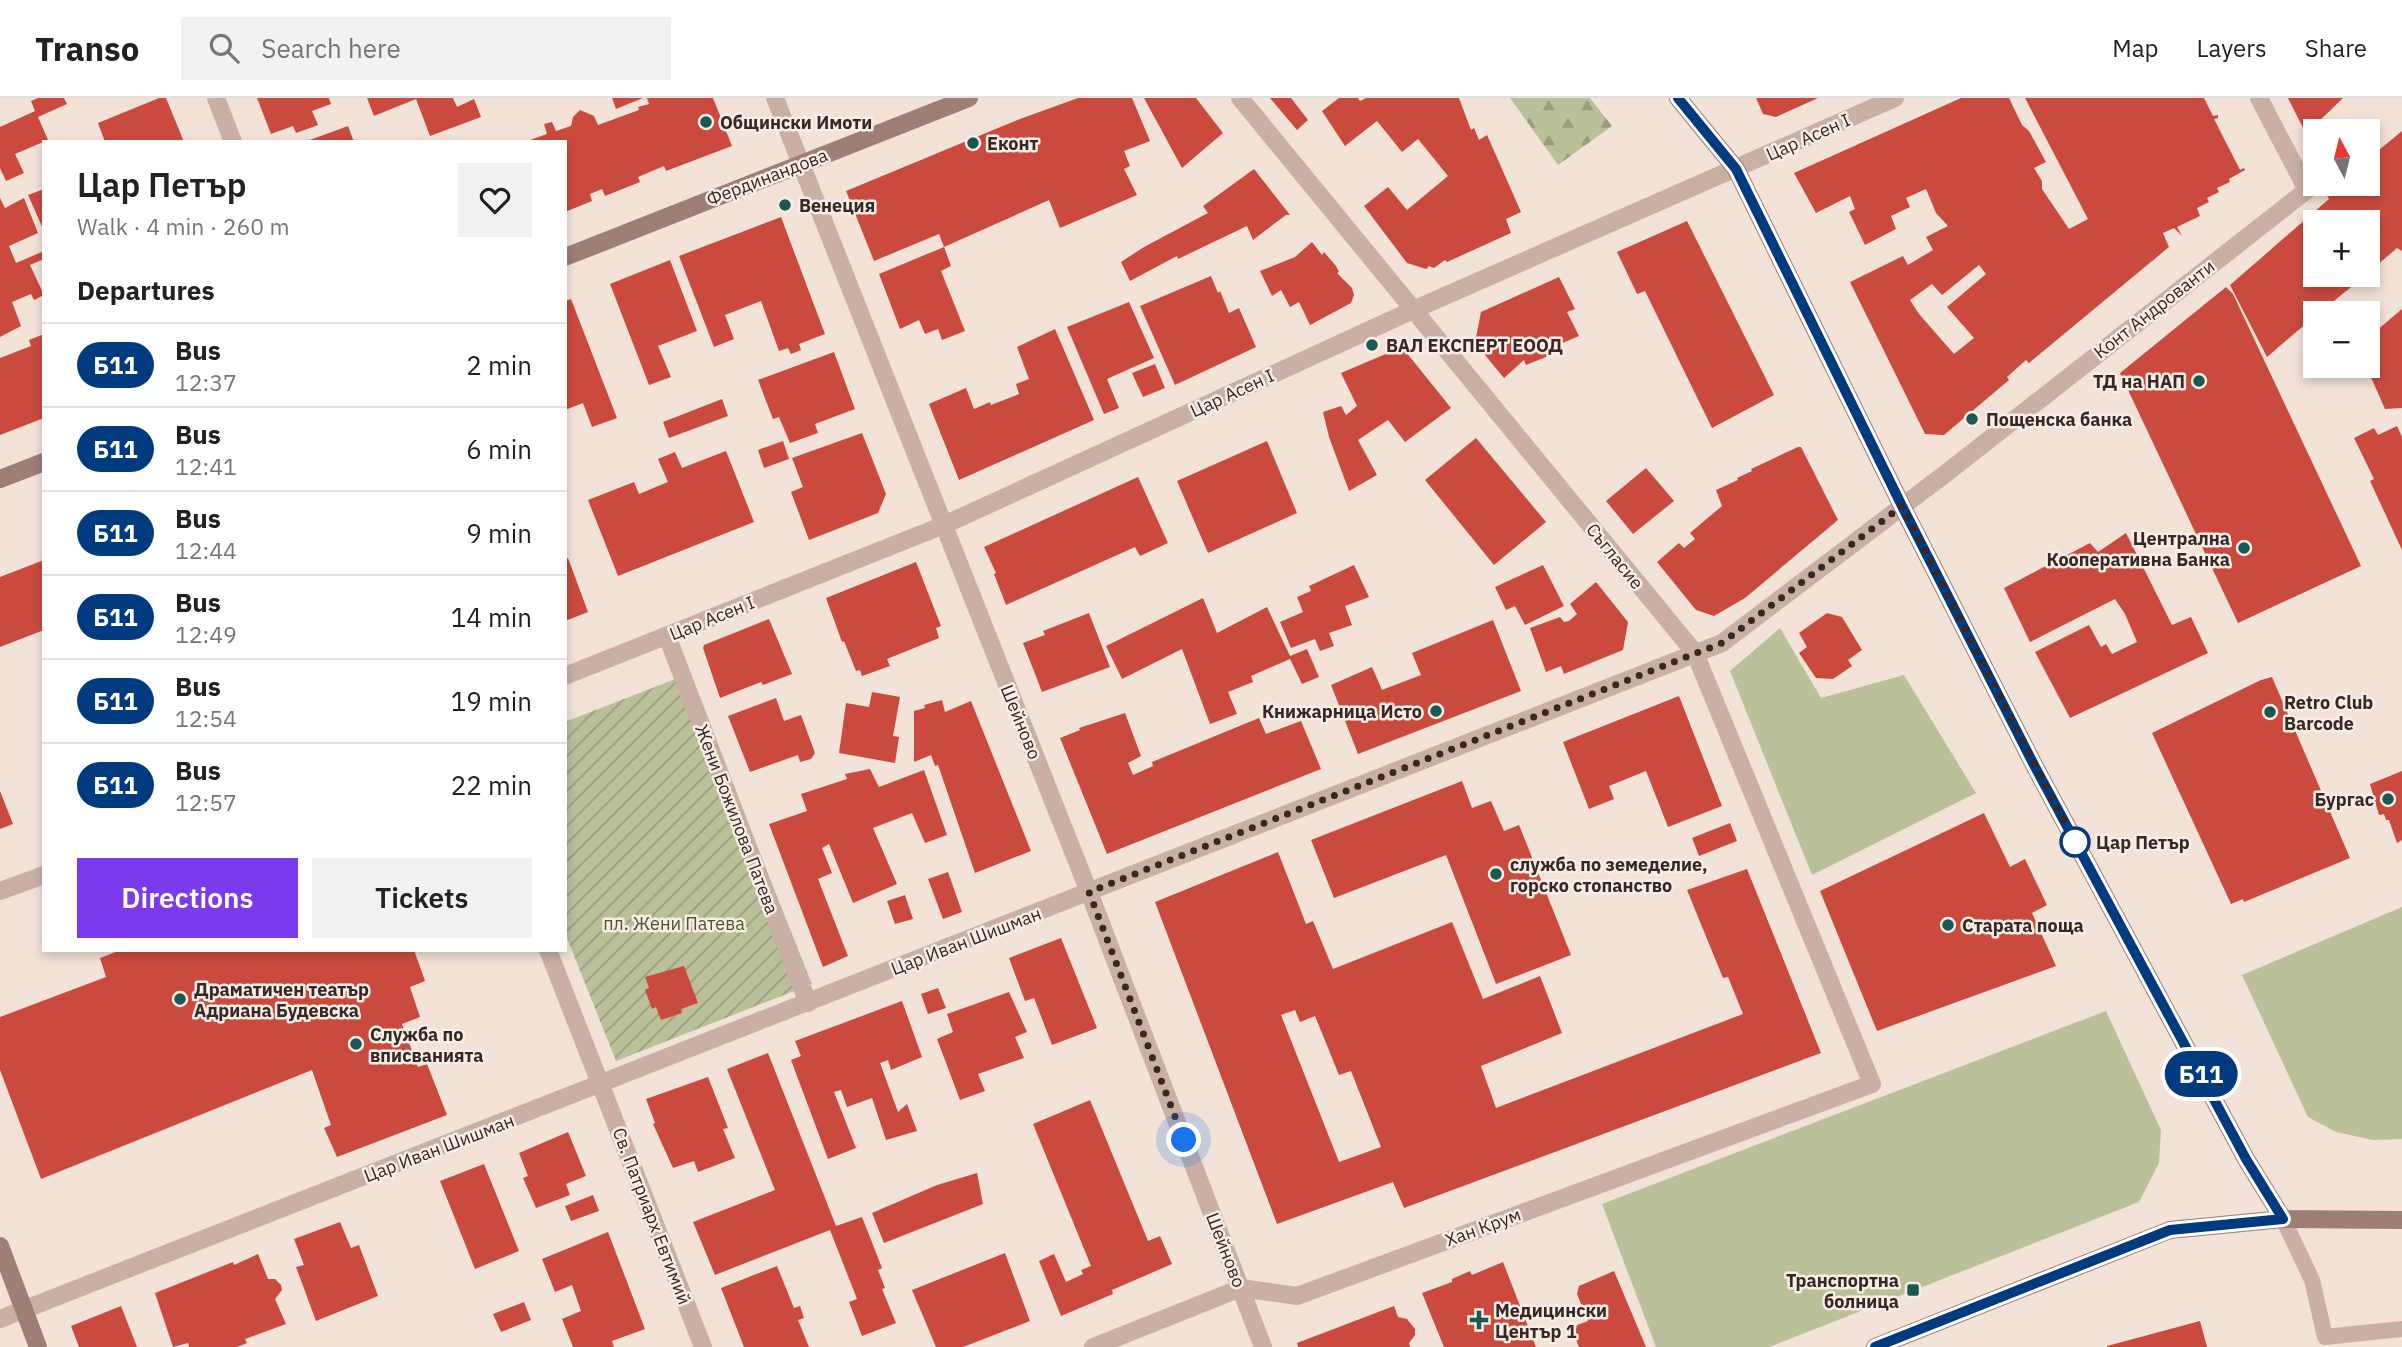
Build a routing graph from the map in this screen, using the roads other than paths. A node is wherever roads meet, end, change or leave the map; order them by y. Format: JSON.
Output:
{"nodes":[{"id":1,"x":216,"y":98,"type":"edge"},
{"id":2,"x":775,"y":98,"type":"edge"},
{"id":3,"x":969,"y":98,"type":"edge"},
{"id":4,"x":1240,"y":98,"type":"edge"},
{"id":5,"x":1678,"y":98,"type":"edge"},
{"id":6,"x":1895,"y":98,"type":"edge"},
{"id":7,"x":2259,"y":98,"type":"edge"},
{"id":8,"x":232,"y":140,"type":"edge"},
{"id":9,"x":802,"y":164,"type":"junction"},
{"id":10,"x":1736,"y":169,"type":"junction"},
{"id":11,"x":567,"y":256,"type":"edge"},
{"id":12,"x":1413,"y":310,"type":"junction"},
{"id":13,"x":42,"y":463,"type":"edge"},
{"id":14,"x":0,"y":479,"type":"edge"},
{"id":15,"x":1902,"y":506,"type":"junction"},
{"id":16,"x":944,"y":525,"type":"junction"},
{"id":17,"x":667,"y":636,"type":"junction"},
{"id":18,"x":1695,"y":653,"type":"junction"},
{"id":19,"x":567,"y":675,"type":"edge"},
{"id":20,"x":42,"y":876,"type":"edge"},
{"id":21,"x":0,"y":891,"type":"edge"},
{"id":22,"x":1089,"y":892,"type":"junction"},
{"id":23,"x":549,"y":952,"type":"edge"},
{"id":24,"x":808,"y":1003,"type":"junction"},
{"id":25,"x":601,"y":1084,"type":"junction"},
{"id":26,"x":1872,"y":1084,"type":"joint"},
{"id":27,"x":2283,"y":1219,"type":"junction"},
{"id":28,"x":2402,"y":1220,"type":"edge"},
{"id":29,"x":0,"y":1246,"type":"edge"},
{"id":30,"x":1241,"y":1288,"type":"junction"},
{"id":31,"x":24,"y":1310,"type":"junction"},
{"id":32,"x":0,"y":1320,"type":"edge"},
{"id":33,"x":2402,"y":1329,"type":"edge"},
{"id":34,"x":38,"y":1347,"type":"edge"},
{"id":35,"x":703,"y":1347,"type":"edge"},
{"id":36,"x":1093,"y":1347,"type":"edge"},
{"id":37,"x":1263,"y":1347,"type":"edge"},
{"id":38,"x":1875,"y":1347,"type":"edge"}],
"edges":[{"from":1,"to":8,"type":"street"},
{"from":2,"to":9,"type":"street","name":"Шейново"},
{"from":3,"to":9,"type":"main road","name":"Фердинандова"},
{"from":4,"to":12,"type":"street","name":"Съгласие"},
{"from":5,"to":10,"type":"main road"},
{"from":6,"to":10,"type":"street","name":"Цар Асен I"},
{"from":7,"to":15,"type":"street","name":"Конт Андрованти"},
{"from":9,"to":11,"type":"main road","name":"Фердинандова"},
{"from":9,"to":16,"type":"street","name":"Шейново"},
{"from":10,"to":12,"type":"street","name":"Цар Асен I"},
{"from":10,"to":15,"type":"main road"},
{"from":12,"to":16,"type":"street","name":"Цар Асен I"},
{"from":12,"to":18,"type":"street","name":"Съгласие"},
{"from":13,"to":14,"type":"main road"},
{"from":15,"to":18,"type":"street","name":"Цар Иван Шишман"},
{"from":15,"to":27,"type":"main road"},
{"from":16,"to":17,"type":"street","name":"Цар Асен I"},
{"from":16,"to":22,"type":"street","name":"Шейново"},
{"from":17,"to":19,"type":"street","name":"Цар Асен I"},
{"from":17,"to":24,"type":"street","name":"Жени Божилова Патева"},
{"from":18,"to":22,"type":"street","name":"Цар Иван Шишман"},
{"from":18,"to":26,"type":"street","name":"Съгласие"},
{"from":20,"to":21,"type":"street"},
{"from":22,"to":24,"type":"street","name":"Цар Иван Шишман"},
{"from":22,"to":30,"type":"street","name":"Шейново"},
{"from":23,"to":25,"type":"street","name":"Св. Патриарх Евтимий"},
{"from":24,"to":25,"type":"street","name":"Цар Иван Шишман"},
{"from":25,"to":31,"type":"street","name":"Цар Иван Шишман"},
{"from":25,"to":35,"type":"street","name":"Св. Патриарх Евтимий"},
{"from":26,"to":30,"type":"street","name":"Хан Крум"},
{"from":27,"to":28,"type":"main road"},
{"from":27,"to":33,"type":"lane"},
{"from":27,"to":38,"type":"main road"},
{"from":29,"to":31,"type":"main road"},
{"from":30,"to":36,"type":"street","name":"Хан Крум"},
{"from":30,"to":37,"type":"street","name":"Шейново"},
{"from":31,"to":32,"type":"street","name":"Цар Иван Шишман"},
{"from":31,"to":34,"type":"main road"}]}
